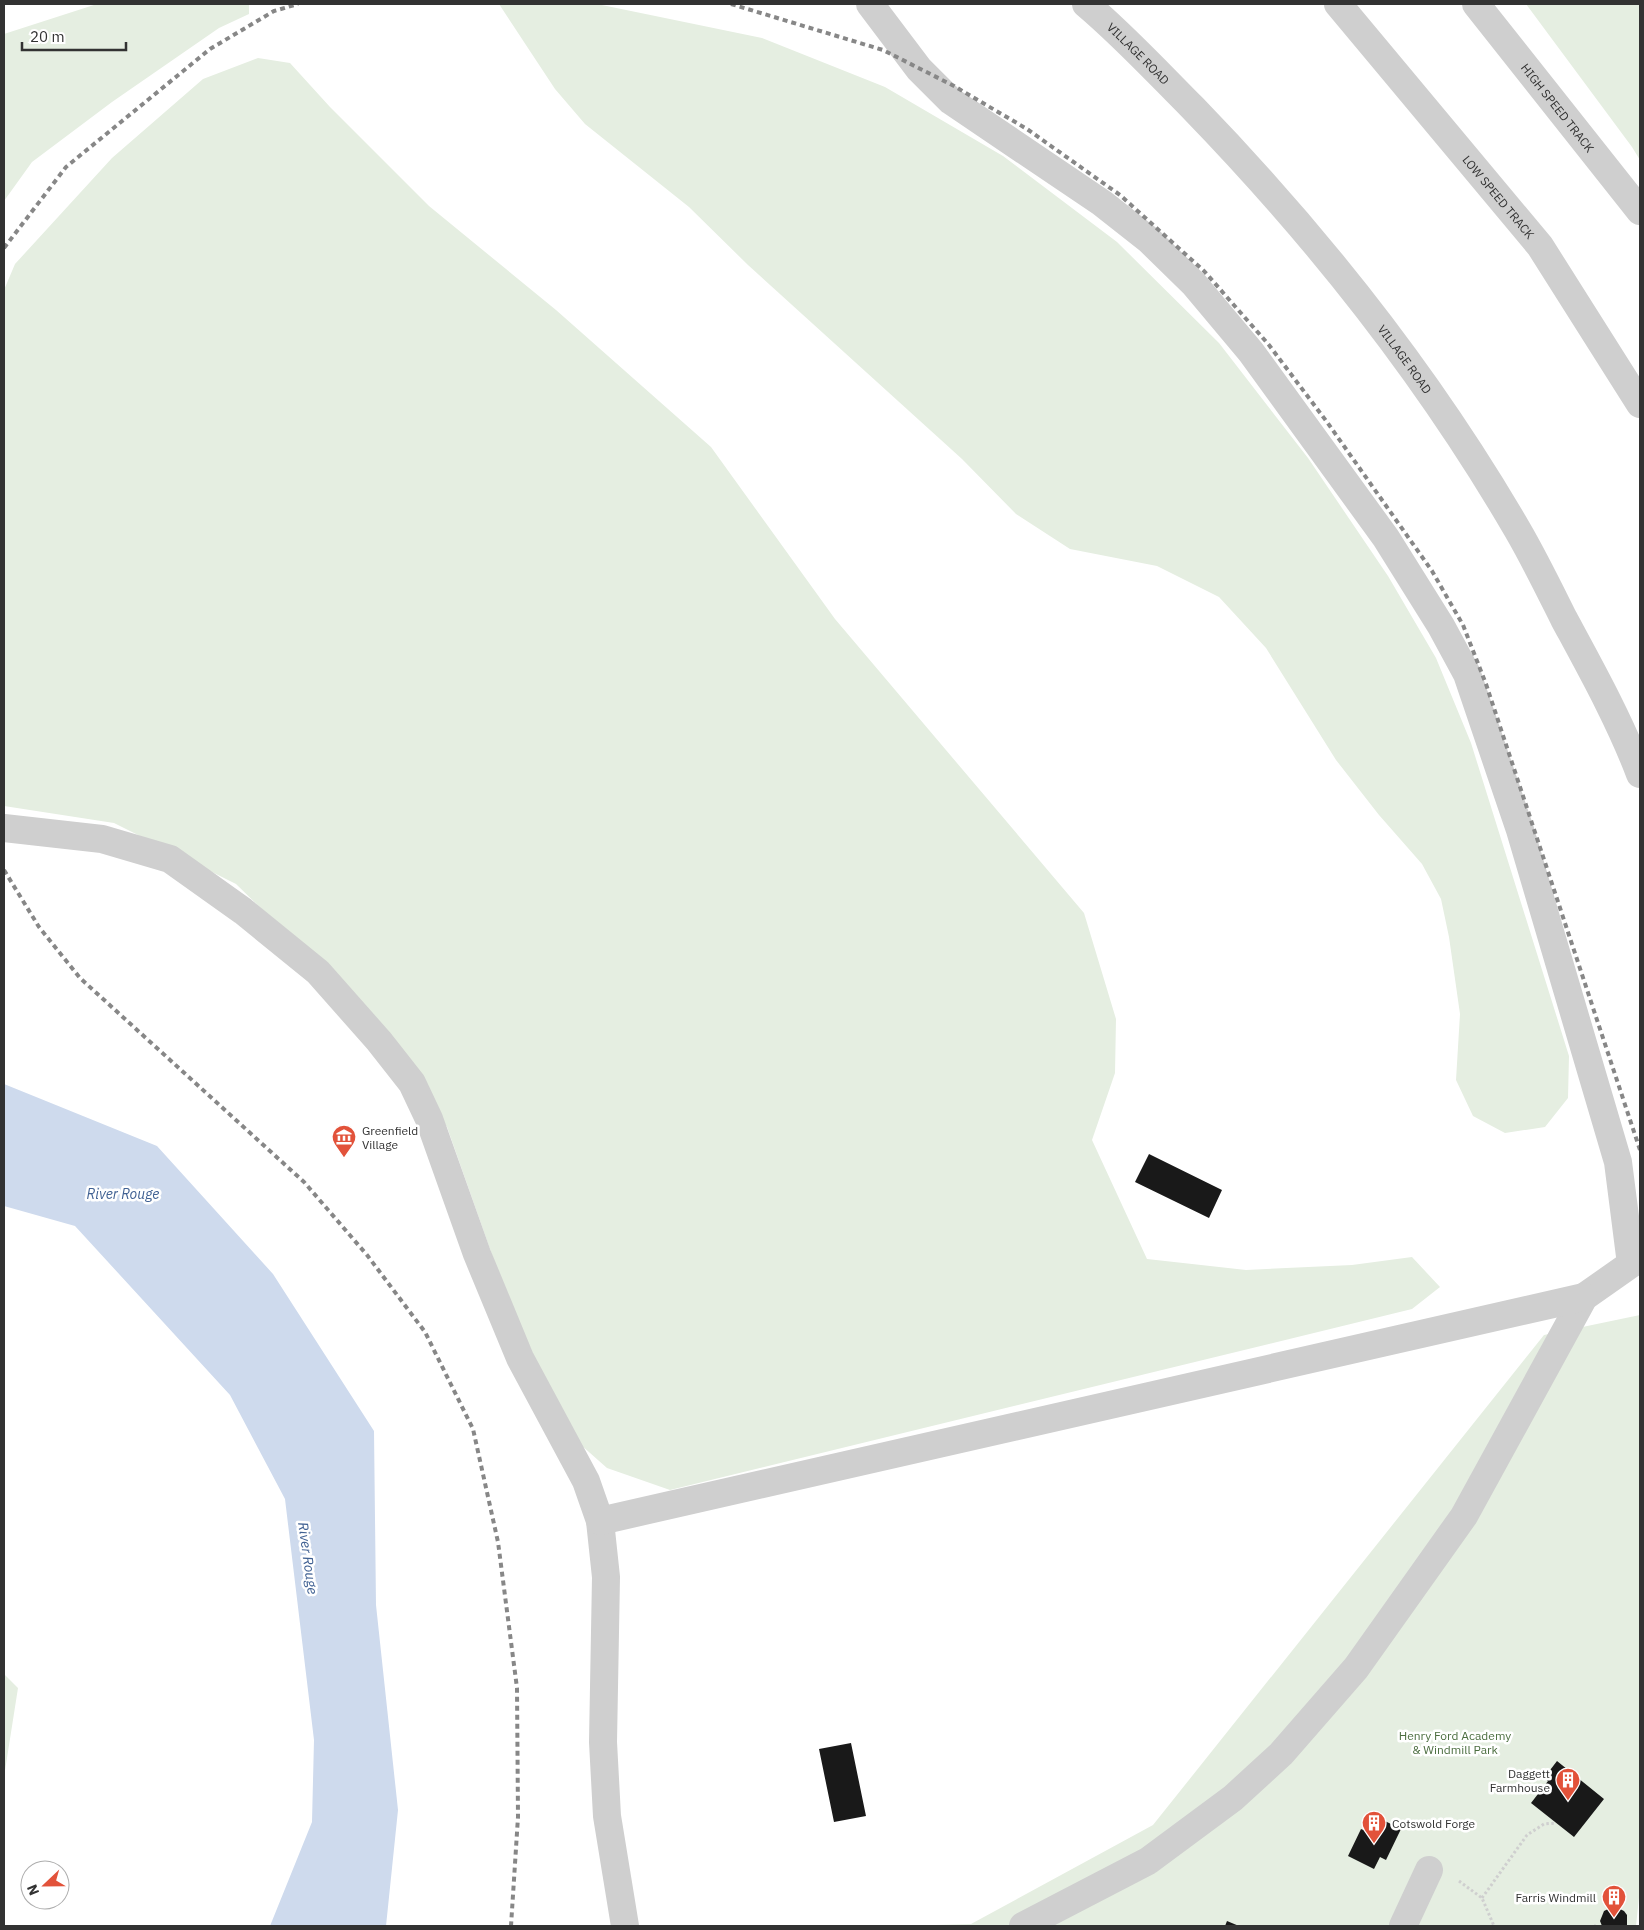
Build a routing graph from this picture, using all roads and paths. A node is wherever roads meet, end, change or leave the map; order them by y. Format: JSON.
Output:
{"nodes":[{"id":1,"x":870,"y":4,"type":"edge"},
{"id":2,"x":1086,"y":4,"type":"edge"},
{"id":3,"x":1338,"y":4,"type":"edge"},
{"id":4,"x":1476,"y":4,"type":"edge"},
{"id":5,"x":1640,"y":211,"type":"edge"},
{"id":6,"x":1640,"y":404,"type":"edge"},
{"id":7,"x":1640,"y":774,"type":"edge"},
{"id":8,"x":4,"y":828,"type":"edge"},
{"id":9,"x":1584,"y":1296,"type":"junction"},
{"id":10,"x":600,"y":1521,"type":"junction"},
{"id":11,"x":1556,"y":1824,"type":"dead end"},
{"id":12,"x":1429,"y":1870,"type":"dead end"},
{"id":13,"x":1455,"y":1879,"type":"dead end"},
{"id":14,"x":1482,"y":1898,"type":"junction"},
{"id":15,"x":625,"y":1926,"type":"edge"},
{"id":16,"x":1024,"y":1926,"type":"edge"},
{"id":17,"x":1403,"y":1926,"type":"edge"},
{"id":18,"x":1494,"y":1926,"type":"edge"}],
"edges":[{"from":1,"to":9,"type":"street"},
{"from":2,"to":7,"type":"street","name":"VILLAGE ROAD"},
{"from":3,"to":6,"type":"street","name":"LOW SPEED TRACK"},
{"from":4,"to":5,"type":"street","name":"HIGH SPEED TRACK"},
{"from":8,"to":10,"type":"street"},
{"from":9,"to":10,"type":"street"},
{"from":9,"to":16,"type":"street"},
{"from":10,"to":15,"type":"street"},
{"from":11,"to":14,"type":"path"},
{"from":12,"to":17,"type":"street"},
{"from":13,"to":14,"type":"path"},
{"from":14,"to":18,"type":"path"}]}
